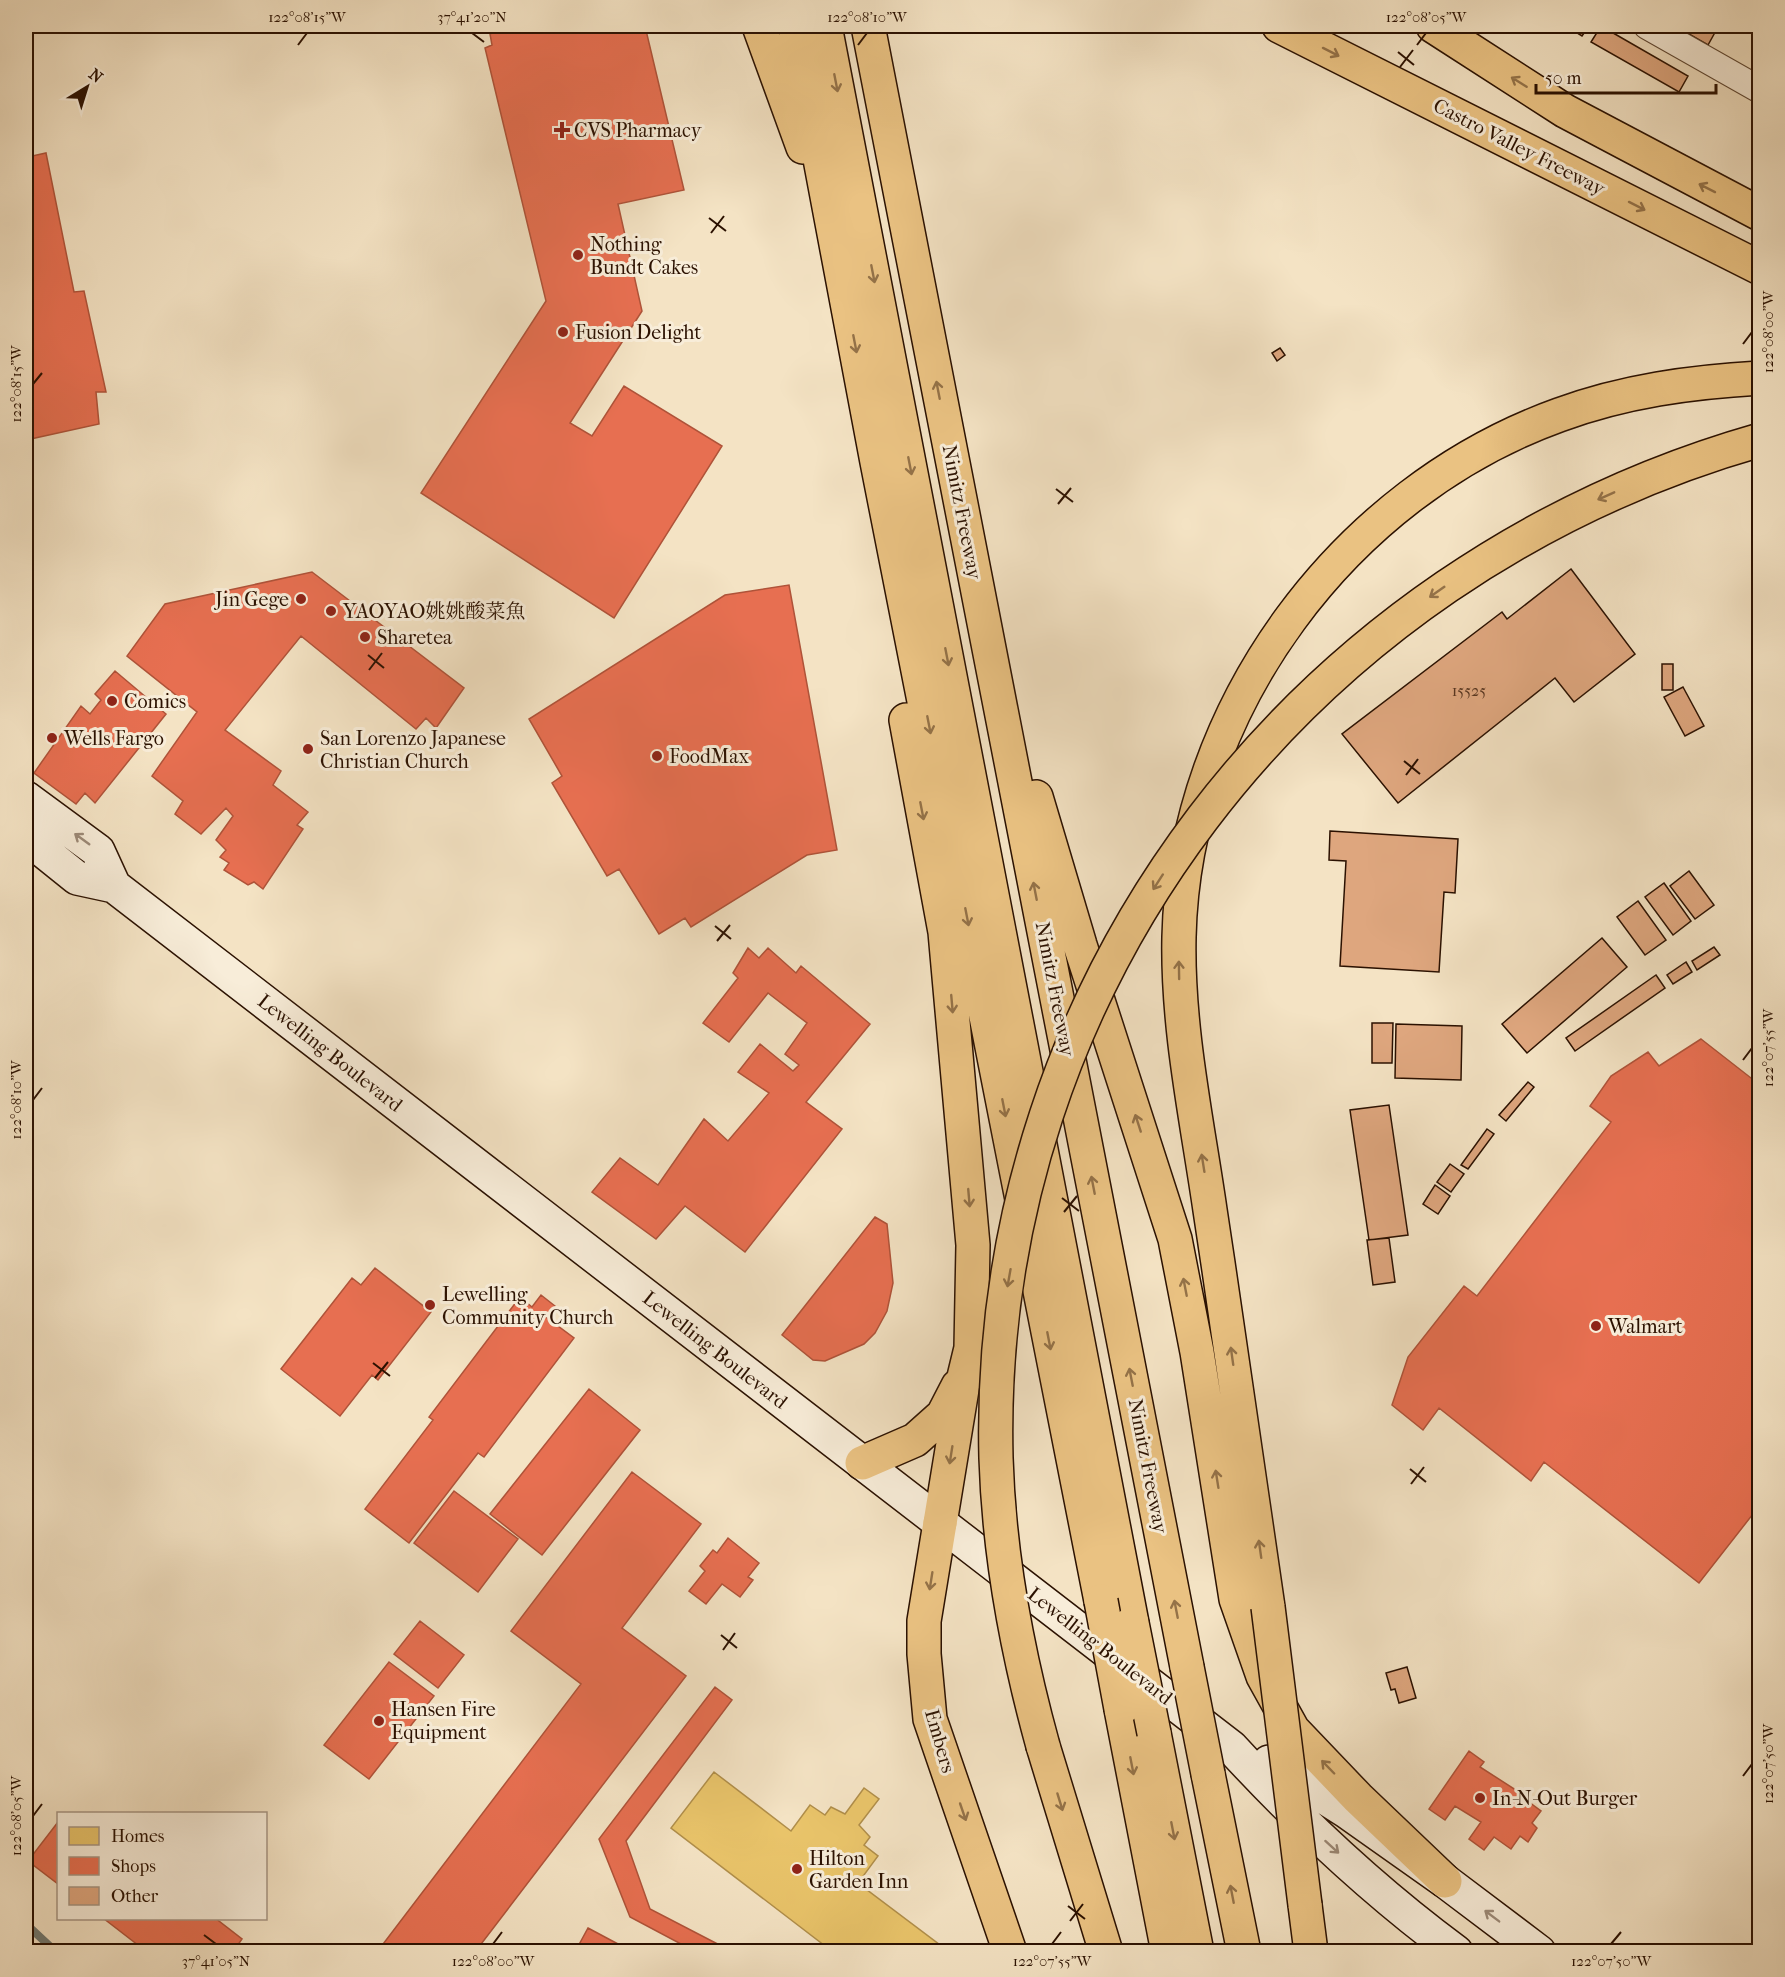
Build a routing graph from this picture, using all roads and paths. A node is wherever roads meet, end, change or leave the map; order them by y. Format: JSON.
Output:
{"nodes":[{"id":1,"x":759,"y":26,"type":"edge"},
{"id":2,"x":795,"y":26,"type":"edge"},
{"id":3,"x":825,"y":26,"type":"edge"},
{"id":4,"x":868,"y":26,"type":"edge"},
{"id":5,"x":892,"y":26,"type":"edge"},
{"id":6,"x":1279,"y":26,"type":"edge"},
{"id":7,"x":1432,"y":26,"type":"edge"},
{"id":8,"x":1647,"y":26,"type":"edge"},
{"id":9,"x":1760,"y":90,"type":"edge"},
{"id":10,"x":1760,"y":214,"type":"edge"},
{"id":11,"x":906,"y":221,"type":"junction"},
{"id":12,"x":833,"y":224,"type":"junction"},
{"id":13,"x":1760,"y":268,"type":"edge"},
{"id":14,"x":1760,"y":378,"type":"edge"},
{"id":15,"x":1760,"y":440,"type":"edge"},
{"id":16,"x":877,"y":462,"type":"junction"},
{"id":17,"x":981,"y":612,"type":"junction"},
{"id":18,"x":26,"y":798,"type":"edge"},
{"id":19,"x":26,"y":837,"type":"edge"},
{"id":20,"x":114,"y":886,"type":"junction"},
{"id":21,"x":964,"y":1377,"type":"junction"},
{"id":22,"x":862,"y":1463,"type":"junction"},
{"id":23,"x":940,"y":1523,"type":"junction"},
{"id":24,"x":1231,"y":1747,"type":"junction"},
{"id":25,"x":1445,"y":1881,"type":"junction"},
{"id":26,"x":1010,"y":1952,"type":"edge"},
{"id":27,"x":1106,"y":1952,"type":"edge"},
{"id":28,"x":1168,"y":1952,"type":"edge"},
{"id":29,"x":1197,"y":1952,"type":"edge"},
{"id":30,"x":1244,"y":1952,"type":"edge"},
{"id":31,"x":1311,"y":1952,"type":"edge"},
{"id":32,"x":1456,"y":1952,"type":"edge"},
{"id":33,"x":1539,"y":1952,"type":"edge"}],
"edges":[{"from":1,"to":12,"type":"main road"},
{"from":2,"to":12,"type":"main road"},
{"from":3,"to":29,"type":"main road","one_way":true,"bridge":true},
{"from":4,"to":11,"type":"main road","name":"Nimitz Freeway"},
{"from":5,"to":11,"type":"main road"},
{"from":6,"to":13,"type":"main road","name":"Castro Valley Freeway","one_way":true},
{"from":10,"to":7,"type":"main road","one_way":true},
{"from":8,"to":9,"type":"street"},
{"from":17,"to":11,"type":"main road","name":"Nimitz Freeway","one_way":true},
{"from":12,"to":16,"type":"main road","one_way":true},
{"from":31,"to":14,"type":"main road","one_way":true,"bridge":true},
{"from":15,"to":27,"type":"main road","one_way":true,"bridge":true},
{"from":16,"to":21,"type":"main road","one_way":true},
{"from":16,"to":28,"type":"main road","one_way":true,"bridge":true},
{"from":25,"to":17,"type":"main road","one_way":true},
{"from":30,"to":17,"type":"main road","name":"Nimitz Freeway","one_way":true,"bridge":true},
{"from":20,"to":18,"type":"main road","name":"Lewelling Boulevard","one_way":true},
{"from":19,"to":20,"type":"main road","name":"Lewelling Boulevard"},
{"from":20,"to":22,"type":"main road","name":"Lewelling Boulevard"},
{"from":21,"to":22,"type":"main road"},
{"from":21,"to":23,"type":"main road","name":"Embers","one_way":true},
{"from":22,"to":23,"type":"main road","name":"Lewelling Boulevard"},
{"from":23,"to":24,"type":"main road","name":"Lewelling Boulevard"},
{"from":23,"to":26,"type":"main road","name":"Embers","one_way":true},
{"from":24,"to":25,"type":"main road","name":"Lewelling Boulevard"},
{"from":24,"to":32,"type":"main road","name":"Lewelling Boulevard","one_way":true},
{"from":33,"to":25,"type":"main road","name":"Lewelling Boulevard","one_way":true}]}
